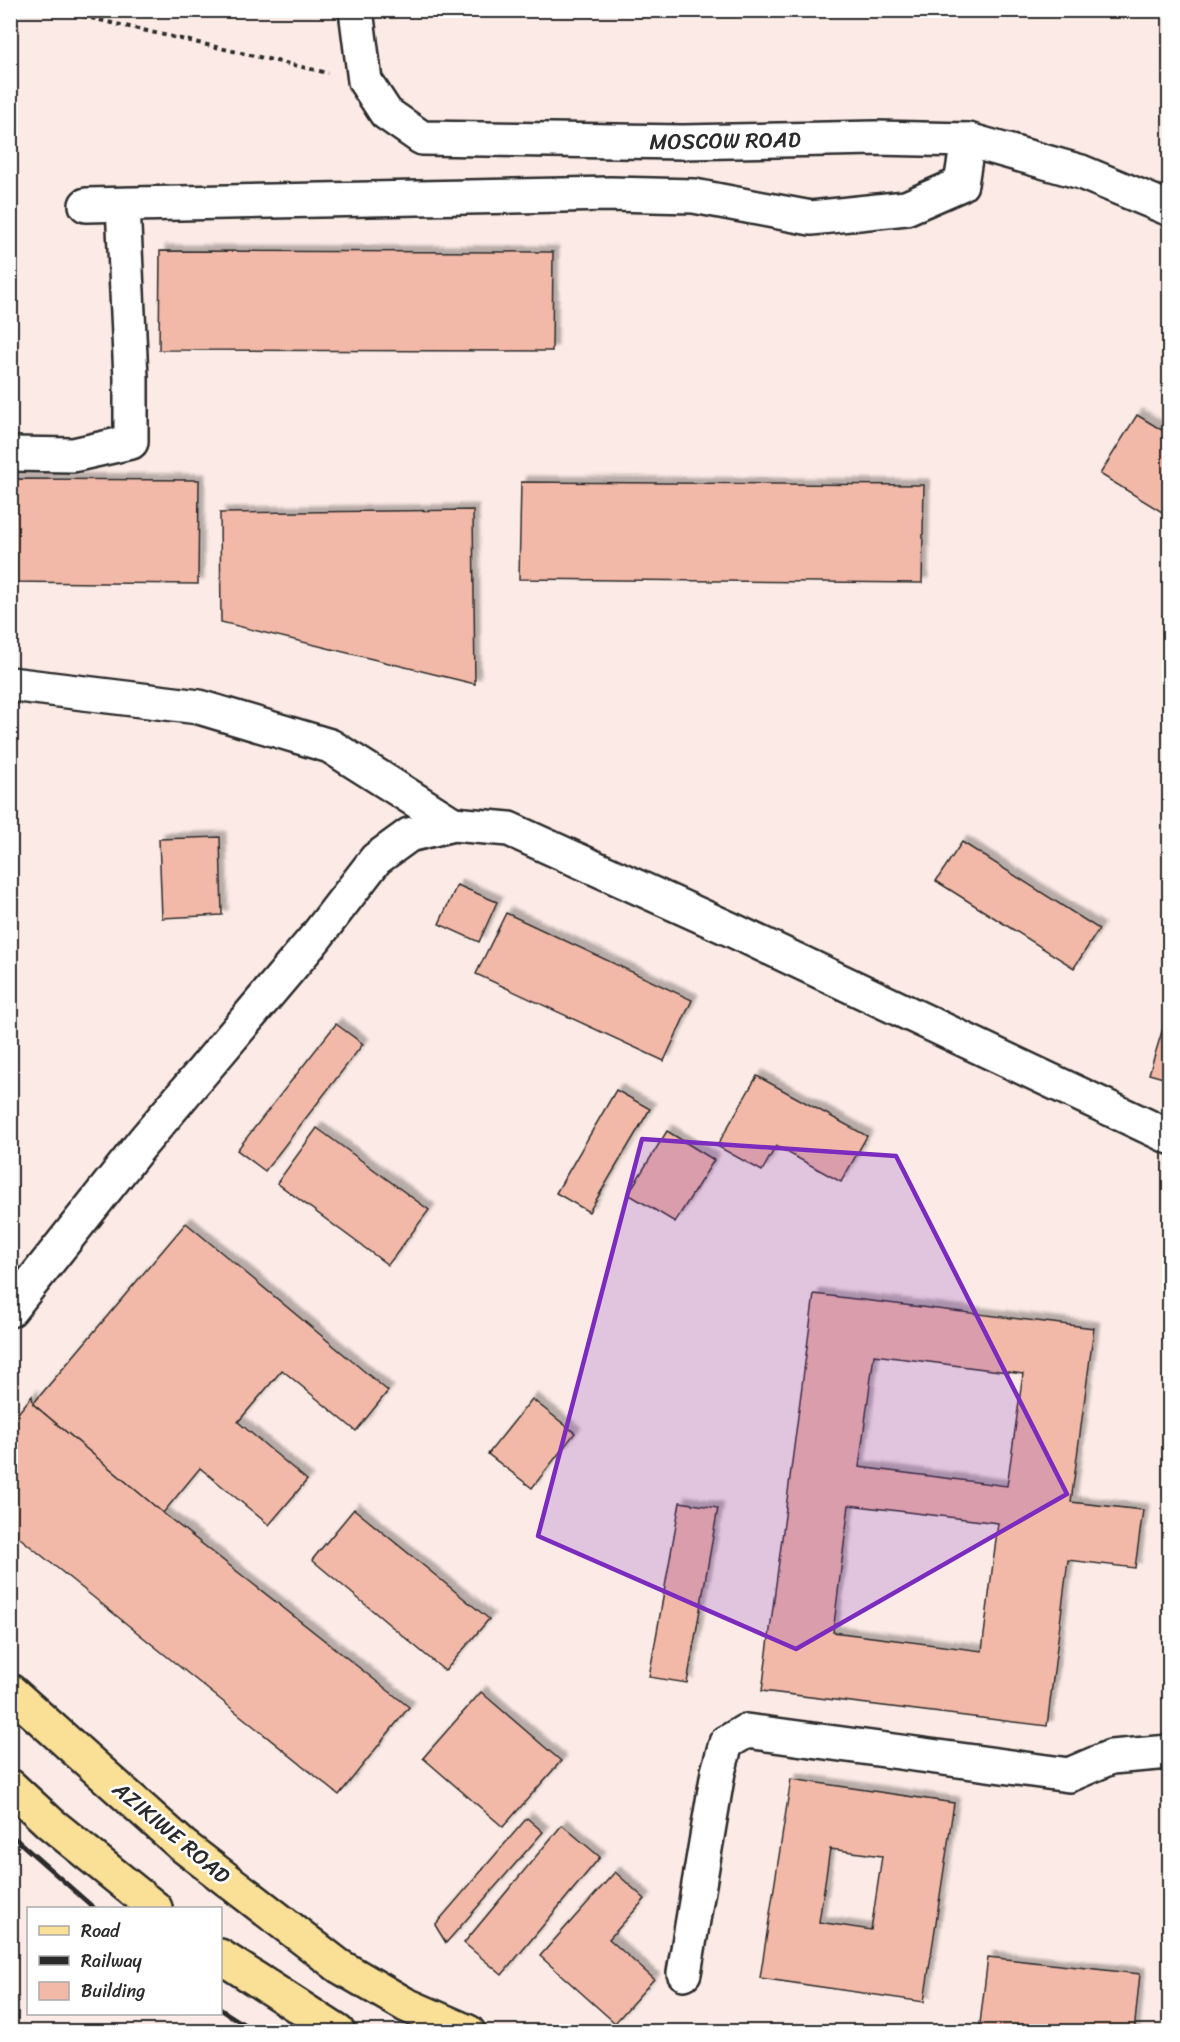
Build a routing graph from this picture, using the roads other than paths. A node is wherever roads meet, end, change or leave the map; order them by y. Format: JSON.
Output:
{"nodes":[{"id":1,"x":356,"y":10,"type":"edge"},
{"id":2,"x":968,"y":140,"type":"junction"},
{"id":3,"x":86,"y":205,"type":"dead end"},
{"id":4,"x":123,"y":205,"type":"junction"},
{"id":5,"x":1170,"y":209,"type":"edge"},
{"id":6,"x":10,"y":454,"type":"edge"},
{"id":7,"x":10,"y":684,"type":"edge"},
{"id":8,"x":453,"y":824,"type":"junction"},
{"id":9,"x":1170,"y":1137,"type":"edge"},
{"id":10,"x":10,"y":1310,"type":"edge"},
{"id":11,"x":10,"y":1691,"type":"edge"},
{"id":12,"x":1170,"y":1752,"type":"edge"},
{"id":13,"x":10,"y":1786,"type":"edge"},
{"id":14,"x":154,"y":1907,"type":"edge"},
{"id":15,"x":222,"y":1957,"type":"edge"},
{"id":16,"x":684,"y":1973,"type":"dead end"},
{"id":17,"x":338,"y":2031,"type":"edge"},
{"id":18,"x":468,"y":2031,"type":"edge"}],
"edges":[{"from":1,"to":2,"type":"street","name":"MOSCOW ROAD"},
{"from":2,"to":4,"type":"street"},
{"from":2,"to":5,"type":"street","name":"MOSCOW ROAD"},
{"from":3,"to":4,"type":"street"},
{"from":4,"to":6,"type":"street"},
{"from":7,"to":8,"type":"street"},
{"from":8,"to":9,"type":"street"},
{"from":8,"to":10,"type":"street"},
{"from":11,"to":18,"type":"main road","name":"AZIKIWE ROAD"},
{"from":12,"to":16,"type":"street"},
{"from":13,"to":14,"type":"main road"},
{"from":15,"to":17,"type":"main road"}]}
